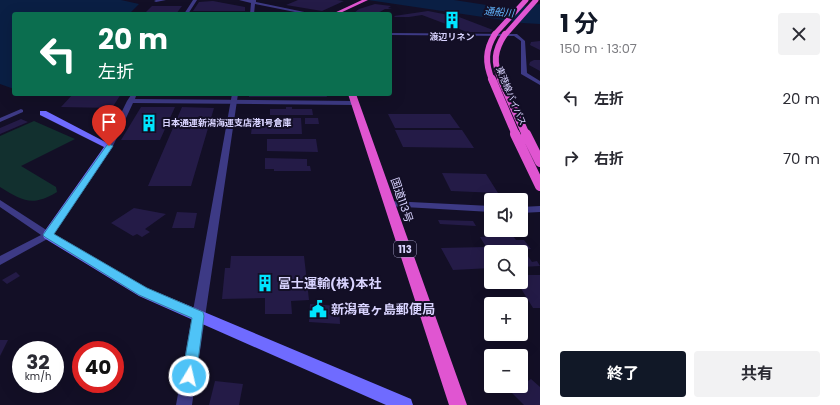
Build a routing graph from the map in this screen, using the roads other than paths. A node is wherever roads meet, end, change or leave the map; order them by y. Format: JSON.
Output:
{"nodes":[{"id":1,"x":164,"y":0,"type":"edge"},
{"id":2,"x":195,"y":0,"type":"edge"},
{"id":3,"x":241,"y":0,"type":"edge"},
{"id":4,"x":365,"y":0,"type":"edge"},
{"id":5,"x":526,"y":0,"type":"edge"},
{"id":6,"x":536,"y":0,"type":"edge"},
{"id":7,"x":156,"y":1,"type":"edge"},
{"id":8,"x":253,"y":1,"type":"edge"},
{"id":9,"x":187,"y":12,"type":"edge"},
{"id":10,"x":252,"y":12,"type":"edge"},
{"id":11,"x":303,"y":12,"type":"edge"},
{"id":12,"x":338,"y":12,"type":"edge"},
{"id":13,"x":392,"y":34,"type":"edge"},
{"id":14,"x":540,"y":83,"type":"edge"},
{"id":15,"x":132,"y":97,"type":"edge"},
{"id":16,"x":234,"y":98,"type":"edge"},
{"id":17,"x":354,"y":99,"type":"edge"},
{"id":18,"x":21,"y":111,"type":"dead end"},
{"id":19,"x":43,"y":113,"type":"dead end"},
{"id":20,"x":0,"y":120,"type":"edge"},
{"id":21,"x":109,"y":146,"type":"junction"},
{"id":22,"x":540,"y":162,"type":"edge"},
{"id":23,"x":540,"y":186,"type":"edge"},
{"id":24,"x":0,"y":204,"type":"edge"},
{"id":25,"x":390,"y":204,"type":"junction"},
{"id":26,"x":484,"y":209,"type":"edge"},
{"id":27,"x":540,"y":209,"type":"edge"},
{"id":28,"x":528,"y":210,"type":"edge"},
{"id":29,"x":48,"y":235,"type":"junction"},
{"id":30,"x":0,"y":261,"type":"edge"},
{"id":31,"x":198,"y":316,"type":"junction"},
{"id":32,"x":184,"y":405,"type":"edge"},
{"id":33,"x":405,"y":405,"type":"edge"},
{"id":34,"x":458,"y":405,"type":"edge"}],
"edges":[{"from":1,"to":7,"type":"lane"},
{"from":2,"to":9,"type":"street"},
{"from":3,"to":8,"type":"street"},
{"from":4,"to":12,"type":"highway"},
{"from":5,"to":23,"type":"highway","name":"東港線バイパス","bridge":true},
{"from":6,"to":22,"type":"highway","name":"東港線バイパス","bridge":true},
{"from":8,"to":10,"type":"street"},
{"from":8,"to":11,"type":"street"},
{"from":13,"to":14,"type":"lane"},
{"from":15,"to":16,"type":"street"},
{"from":15,"to":21,"type":"street"},
{"from":16,"to":17,"type":"street"},
{"from":16,"to":31,"type":"street"},
{"from":17,"to":25,"type":"highway","name":"国道113号","number":"113"},
{"from":18,"to":20,"type":"lane"},
{"from":19,"to":21,"type":"main road"},
{"from":21,"to":29,"type":"main road"},
{"from":24,"to":29,"type":"lane"},
{"from":25,"to":26,"type":"lane"},
{"from":25,"to":34,"type":"highway","name":"国道113号","number":"113"},
{"from":27,"to":28,"type":"lane"},
{"from":29,"to":30,"type":"lane"},
{"from":29,"to":31,"type":"main road"},
{"from":31,"to":32,"type":"street"},
{"from":31,"to":33,"type":"main road"}]}
